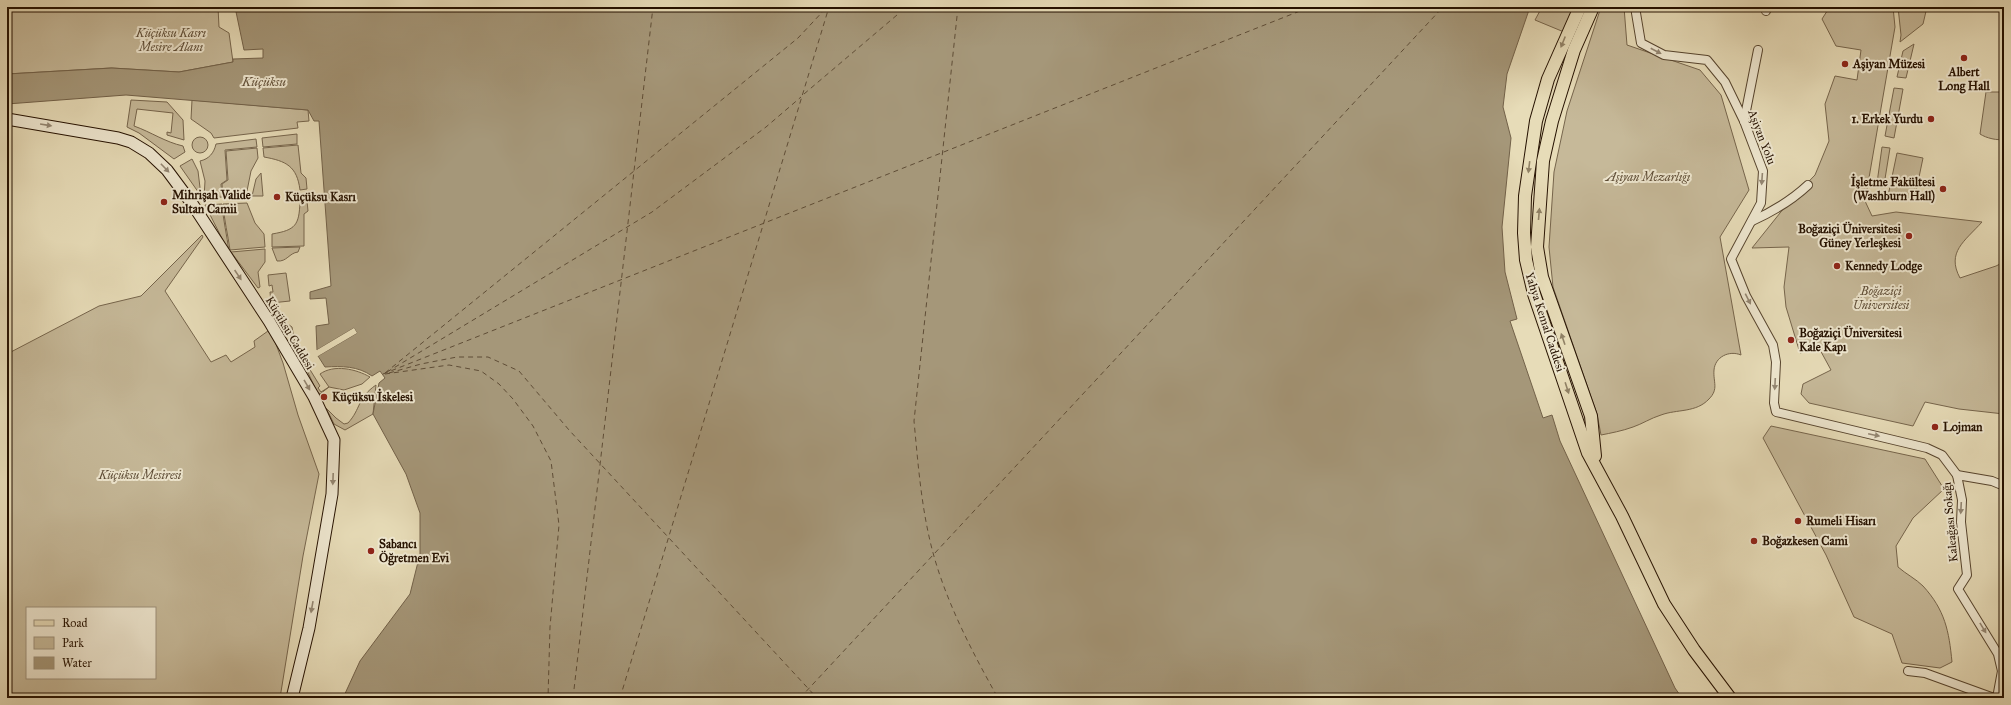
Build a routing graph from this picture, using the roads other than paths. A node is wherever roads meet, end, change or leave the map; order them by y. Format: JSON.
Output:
{"nodes":[{"id":1,"x":1580,"y":7,"type":"edge"},
{"id":2,"x":1592,"y":7,"type":"edge"},
{"id":3,"x":1635,"y":7,"type":"edge"},
{"id":4,"x":1758,"y":50,"type":"dead end"},
{"id":5,"x":7,"y":119,"type":"edge"},
{"id":6,"x":1744,"y":121,"type":"junction"},
{"id":7,"x":1808,"y":185,"type":"dead end"},
{"id":8,"x":1752,"y":221,"type":"junction"},
{"id":9,"x":1773,"y":345,"type":"joint"},
{"id":10,"x":1599,"y":471,"type":"junction"},
{"id":11,"x":1957,"y":475,"type":"junction"},
{"id":12,"x":2004,"y":486,"type":"edge"},
{"id":13,"x":2003,"y":670,"type":"edge"},
{"id":14,"x":1908,"y":671,"type":"dead end"},
{"id":15,"x":292,"y":698,"type":"edge"},
{"id":16,"x":1730,"y":698,"type":"edge"},
{"id":17,"x":1996,"y":698,"type":"edge"}],
"edges":[{"from":1,"to":10,"type":"main road","name":"Yahya Kemal Caddesi","one_way":true},
{"from":10,"to":2,"type":"main road","name":"Yahya Kemal Caddesi","one_way":true},
{"from":3,"to":6,"type":"street","name":"Aşiyan Yolu","one_way":true},
{"from":4,"to":6,"type":"street"},
{"from":5,"to":15,"type":"street","name":"Küçüksu Caddesi","one_way":true},
{"from":6,"to":8,"type":"street","name":"Aşiyan Yolu","one_way":true},
{"from":7,"to":8,"type":"street"},
{"from":8,"to":9,"type":"street","name":"Aşiyan Yolu","one_way":true},
{"from":9,"to":11,"type":"street","name":"Kaleağası Sokağı","one_way":true},
{"from":10,"to":16,"type":"main road","name":"Yahya Kemal Caddesi"},
{"from":11,"to":12,"type":"street"},
{"from":11,"to":13,"type":"street","name":"Kaleağası Sokağı","one_way":true},
{"from":13,"to":17,"type":"street","name":"Kaleağası Sokağı"},
{"from":14,"to":17,"type":"street"}]}
